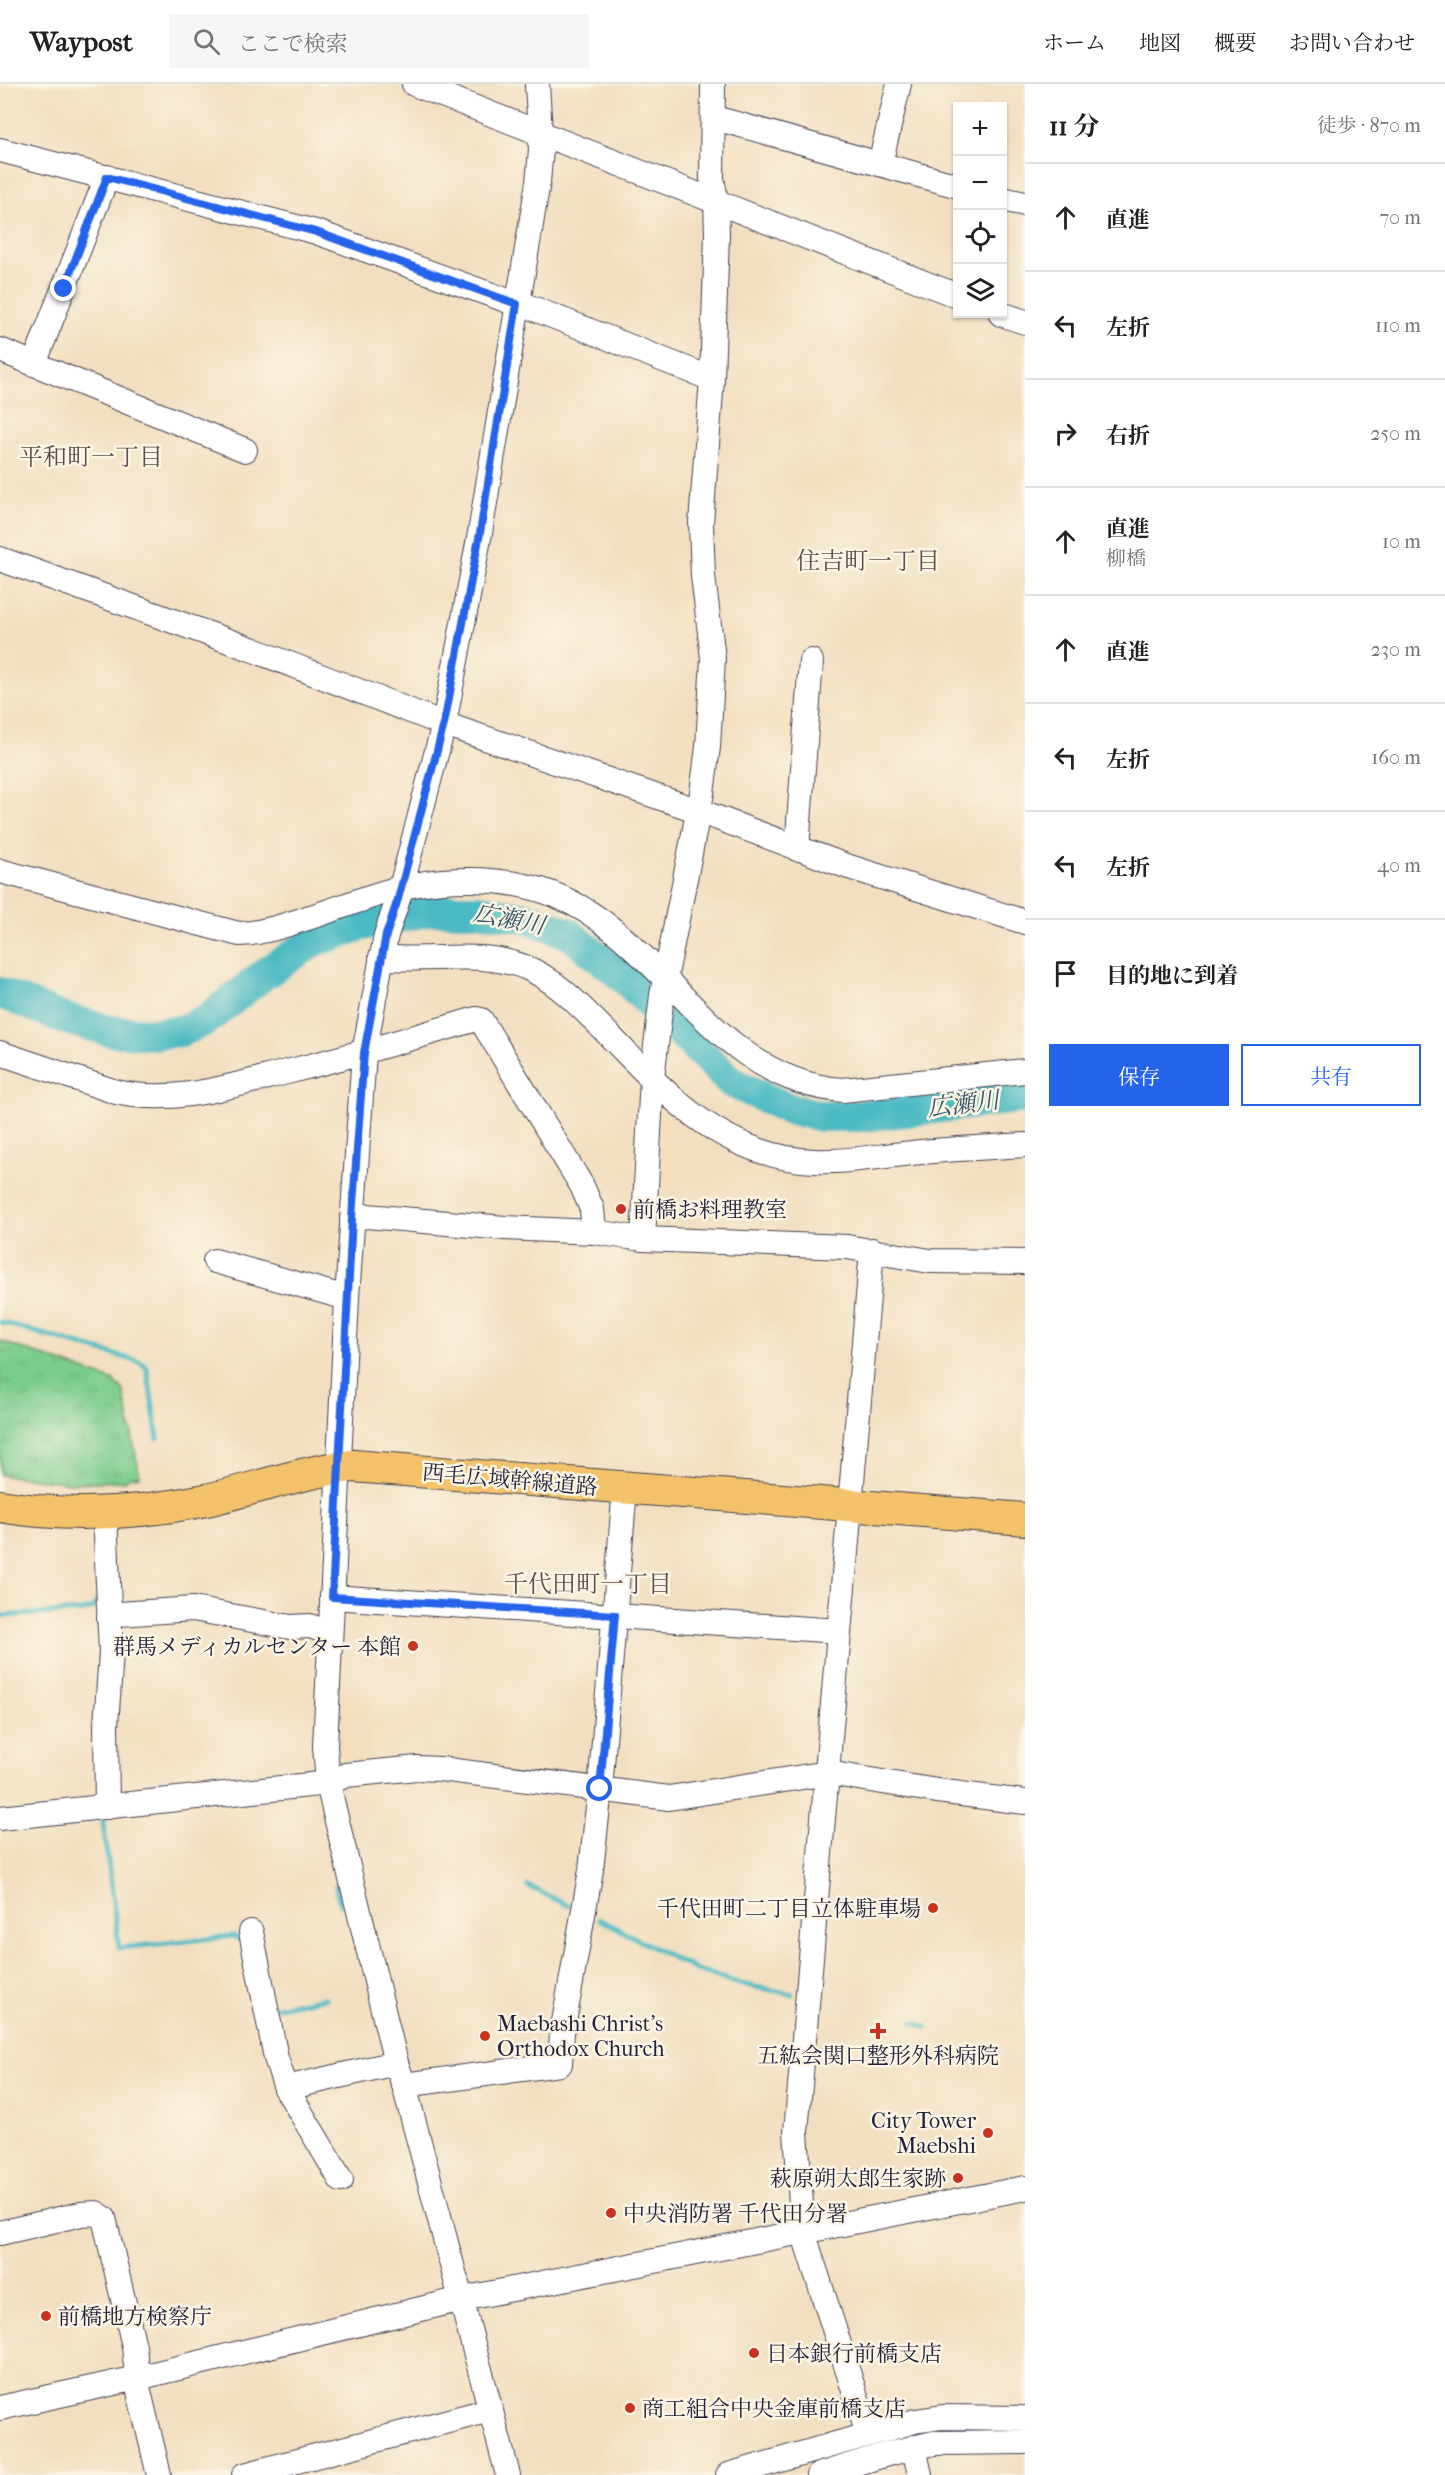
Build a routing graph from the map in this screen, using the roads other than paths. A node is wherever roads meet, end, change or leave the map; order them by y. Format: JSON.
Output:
{"nodes":[{"id":1,"x":414,"y":84,"type":"edge"},
{"id":2,"x":537,"y":84,"type":"edge"},
{"id":3,"x":713,"y":84,"type":"edge"},
{"id":4,"x":899,"y":84,"type":"edge"},
{"id":5,"x":712,"y":119,"type":"junction"},
{"id":6,"x":540,"y":134,"type":"junction"},
{"id":7,"x":0,"y":150,"type":"edge"},
{"id":8,"x":880,"y":164,"type":"junction"},
{"id":9,"x":107,"y":177,"type":"junction"},
{"id":10,"x":953,"y":185,"type":"edge"},
{"id":11,"x":716,"y":200,"type":"junction"},
{"id":12,"x":1007,"y":200,"type":"edge"},
{"id":13,"x":1025,"y":204,"type":"edge"},
{"id":14,"x":953,"y":294,"type":"edge"},
{"id":15,"x":517,"y":304,"type":"junction"},
{"id":16,"x":1007,"y":316,"type":"edge"},
{"id":17,"x":1025,"y":322,"type":"edge"},
{"id":18,"x":0,"y":350,"type":"edge"},
{"id":19,"x":34,"y":364,"type":"junction"},
{"id":20,"x":712,"y":379,"type":"junction"},
{"id":21,"x":245,"y":450,"type":"dead end"},
{"id":22,"x":0,"y":559,"type":"edge"},
{"id":23,"x":811,"y":661,"type":"dead end"},
{"id":24,"x":444,"y":724,"type":"junction"},
{"id":25,"x":699,"y":811,"type":"junction"},
{"id":26,"x":797,"y":849,"type":"junction"},
{"id":27,"x":0,"y":871,"type":"edge"},
{"id":28,"x":399,"y":894,"type":"junction"},
{"id":29,"x":1025,"y":922,"type":"edge"},
{"id":30,"x":383,"y":946,"type":"junction"},
{"id":31,"x":664,"y":987,"type":"junction"},
{"id":32,"x":0,"y":1053,"type":"edge"},
{"id":33,"x":364,"y":1053,"type":"junction"},
{"id":34,"x":1025,"y":1071,"type":"edge"},
{"id":35,"x":652,"y":1079,"type":"junction"},
{"id":36,"x":1025,"y":1144,"type":"edge"},
{"id":37,"x":352,"y":1218,"type":"junction"},
{"id":38,"x":594,"y":1232,"type":"junction"},
{"id":39,"x":643,"y":1239,"type":"junction"},
{"id":40,"x":872,"y":1250,"type":"junction"},
{"id":41,"x":215,"y":1261,"type":"dead end"},
{"id":42,"x":1025,"y":1262,"type":"edge"},
{"id":43,"x":347,"y":1298,"type":"junction"},
{"id":44,"x":339,"y":1467,"type":"junction"},
{"id":45,"x":625,"y":1488,"type":"junction"},
{"id":46,"x":0,"y":1506,"type":"edge"},
{"id":47,"x":851,"y":1506,"type":"junction"},
{"id":48,"x":105,"y":1514,"type":"junction"},
{"id":49,"x":1025,"y":1519,"type":"edge"},
{"id":50,"x":332,"y":1597,"type":"junction"},
{"id":51,"x":615,"y":1615,"type":"junction"},
{"id":52,"x":109,"y":1619,"type":"junction"},
{"id":53,"x":839,"y":1631,"type":"junction"},
{"id":54,"x":330,"y":1633,"type":"junction"},
{"id":55,"x":828,"y":1773,"type":"junction"},
{"id":56,"x":328,"y":1783,"type":"junction"},
{"id":57,"x":600,"y":1789,"type":"junction"},
{"id":58,"x":1025,"y":1802,"type":"edge"},
{"id":59,"x":106,"y":1807,"type":"junction"},
{"id":60,"x":0,"y":1818,"type":"edge"},
{"id":61,"x":251,"y":1932,"type":"dead end"},
{"id":62,"x":400,"y":2074,"type":"junction"},
{"id":63,"x":286,"y":2088,"type":"junction"},
{"id":64,"x":341,"y":2180,"type":"dead end"},
{"id":65,"x":1025,"y":2188,"type":"edge"},
{"id":66,"x":803,"y":2232,"type":"junction"},
{"id":67,"x":0,"y":2233,"type":"edge"},
{"id":68,"x":462,"y":2299,"type":"junction"},
{"id":69,"x":137,"y":2378,"type":"junction"},
{"id":70,"x":0,"y":2408,"type":"edge"},
{"id":71,"x":490,"y":2410,"type":"junction"},
{"id":72,"x":1025,"y":2418,"type":"edge"},
{"id":73,"x":868,"y":2434,"type":"junction"},
{"id":74,"x":1025,"y":2442,"type":"edge"},
{"id":75,"x":914,"y":2447,"type":"junction"},
{"id":76,"x":159,"y":2475,"type":"edge"},
{"id":77,"x":244,"y":2475,"type":"edge"},
{"id":78,"x":508,"y":2475,"type":"edge"},
{"id":79,"x":728,"y":2475,"type":"edge"},
{"id":80,"x":819,"y":2475,"type":"edge"},
{"id":81,"x":920,"y":2475,"type":"edge"}],
"edges":[{"from":1,"to":6,"type":"street"},
{"from":2,"to":6,"type":"street"},
{"from":3,"to":5,"type":"street"},
{"from":4,"to":8,"type":"street"},
{"from":5,"to":8,"type":"street"},
{"from":5,"to":11,"type":"street"},
{"from":6,"to":11,"type":"street"},
{"from":6,"to":15,"type":"street"},
{"from":7,"to":9,"type":"street"},
{"from":8,"to":10,"type":"street"},
{"from":9,"to":15,"type":"street"},
{"from":9,"to":19,"type":"street"},
{"from":11,"to":14,"type":"street"},
{"from":11,"to":20,"type":"street"},
{"from":12,"to":13,"type":"street"},
{"from":15,"to":20,"type":"street"},
{"from":15,"to":24,"type":"street"},
{"from":16,"to":17,"type":"street"},
{"from":18,"to":19,"type":"street"},
{"from":19,"to":21,"type":"street"},
{"from":20,"to":25,"type":"street"},
{"from":22,"to":24,"type":"street"},
{"from":23,"to":26,"type":"street"},
{"from":24,"to":25,"type":"street"},
{"from":24,"to":28,"type":"street"},
{"from":25,"to":26,"type":"street"},
{"from":25,"to":31,"type":"street"},
{"from":26,"to":29,"type":"street"},
{"from":27,"to":28,"type":"street"},
{"from":28,"to":30,"type":"street"},
{"from":28,"to":31,"type":"street"},
{"from":30,"to":33,"type":"street"},
{"from":30,"to":35,"type":"street"},
{"from":31,"to":34,"type":"street"},
{"from":31,"to":35,"type":"street"},
{"from":32,"to":33,"type":"street"},
{"from":33,"to":37,"type":"street"},
{"from":33,"to":38,"type":"street"},
{"from":35,"to":36,"type":"street"},
{"from":35,"to":39,"type":"street"},
{"from":37,"to":38,"type":"street"},
{"from":37,"to":43,"type":"street"},
{"from":38,"to":39,"type":"street"},
{"from":39,"to":40,"type":"street"},
{"from":40,"to":42,"type":"street"},
{"from":40,"to":47,"type":"street"},
{"from":41,"to":43,"type":"street"},
{"from":43,"to":44,"type":"street"},
{"from":44,"to":45,"type":"main road","name":"西毛広域幹線道路"},
{"from":44,"to":48,"type":"main road","name":"西毛広域幹線道路"},
{"from":44,"to":50,"type":"street"},
{"from":45,"to":47,"type":"main road","name":"西毛広域幹線道路"},
{"from":45,"to":51,"type":"street"},
{"from":46,"to":48,"type":"main road","name":"西毛広域幹線道路"},
{"from":47,"to":49,"type":"main road","name":"西毛広域幹線道路"},
{"from":47,"to":53,"type":"street"},
{"from":48,"to":52,"type":"street"},
{"from":50,"to":51,"type":"street"},
{"from":50,"to":54,"type":"street"},
{"from":51,"to":53,"type":"street"},
{"from":51,"to":57,"type":"street"},
{"from":52,"to":54,"type":"street"},
{"from":52,"to":59,"type":"street"},
{"from":53,"to":55,"type":"street"},
{"from":54,"to":56,"type":"street"},
{"from":55,"to":57,"type":"street"},
{"from":55,"to":58,"type":"street"},
{"from":55,"to":66,"type":"street"},
{"from":56,"to":57,"type":"street"},
{"from":56,"to":59,"type":"street"},
{"from":56,"to":62,"type":"street"},
{"from":57,"to":62,"type":"street"},
{"from":59,"to":60,"type":"street"},
{"from":61,"to":63,"type":"street"},
{"from":62,"to":63,"type":"street"},
{"from":62,"to":68,"type":"street"},
{"from":63,"to":64,"type":"street"},
{"from":65,"to":66,"type":"street"},
{"from":66,"to":68,"type":"street"},
{"from":66,"to":73,"type":"street"},
{"from":67,"to":69,"type":"street"},
{"from":68,"to":69,"type":"street"},
{"from":68,"to":71,"type":"street"},
{"from":69,"to":70,"type":"street"},
{"from":69,"to":76,"type":"street"},
{"from":71,"to":77,"type":"street"},
{"from":71,"to":78,"type":"street"},
{"from":72,"to":73,"type":"street"},
{"from":73,"to":79,"type":"street"},
{"from":74,"to":75,"type":"street"},
{"from":75,"to":80,"type":"street"},
{"from":75,"to":81,"type":"street"}]}
